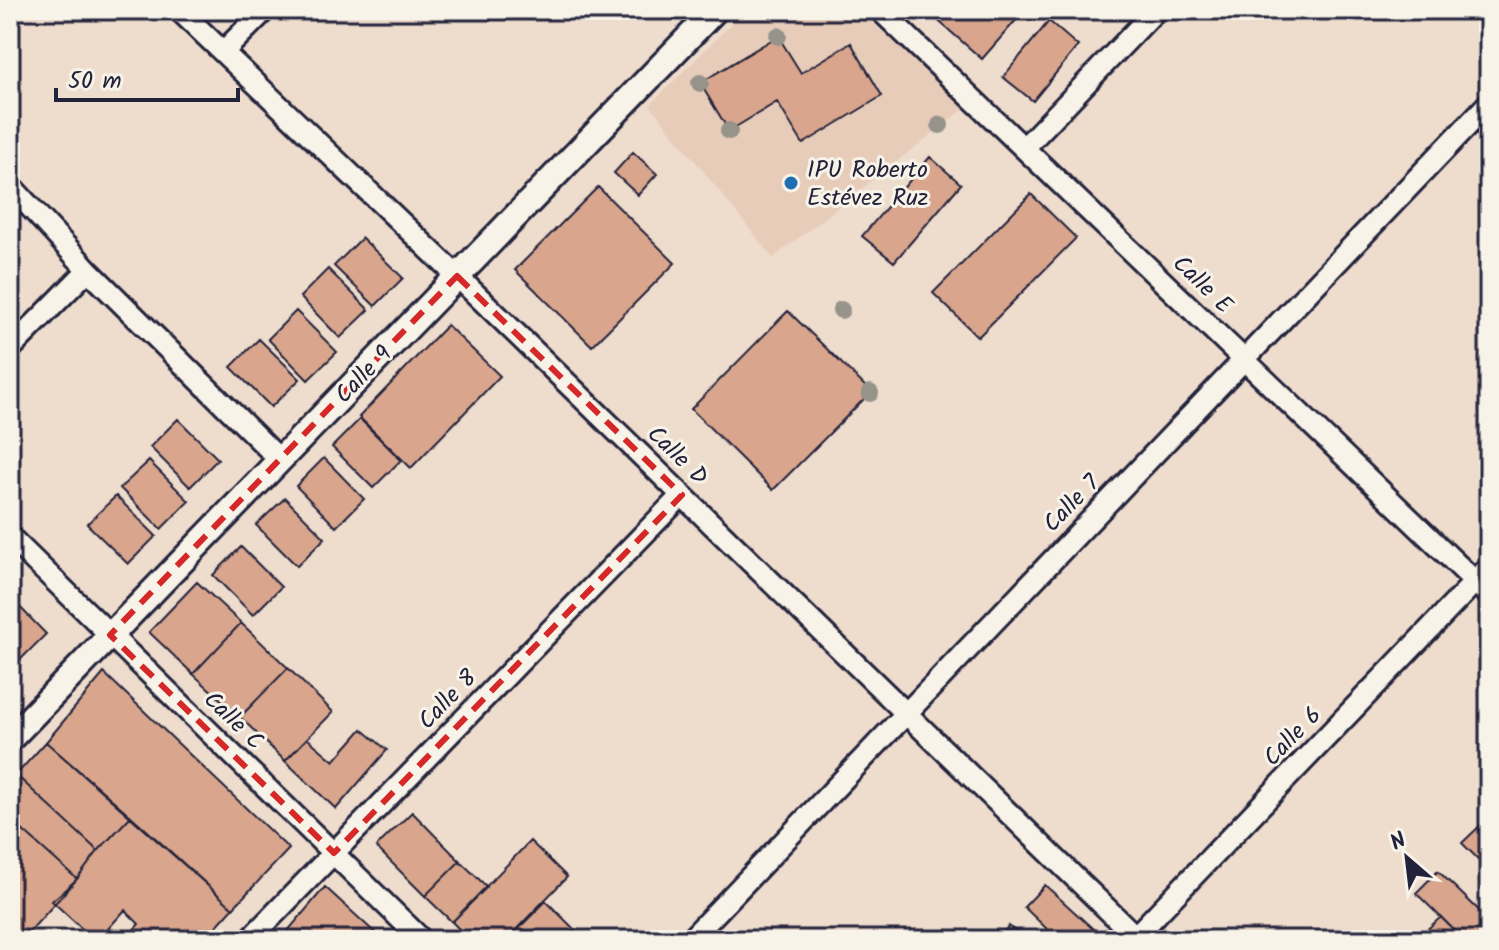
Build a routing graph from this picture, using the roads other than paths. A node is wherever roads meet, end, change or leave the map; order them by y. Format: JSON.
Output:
{"nodes":[{"id":1,"x":179,"y":10,"type":"edge"},
{"id":2,"x":265,"y":10,"type":"edge"},
{"id":3,"x":715,"y":10,"type":"edge"},
{"id":4,"x":880,"y":10,"type":"edge"},
{"id":5,"x":1156,"y":10,"type":"edge"},
{"id":6,"x":223,"y":52,"type":"junction"},
{"id":7,"x":1489,"y":103,"type":"edge"},
{"id":8,"x":1024,"y":148,"type":"junction"},
{"id":9,"x":10,"y":185,"type":"edge"},
{"id":10,"x":88,"y":270,"type":"junction"},
{"id":11,"x":457,"y":276,"type":"junction"},
{"id":12,"x":10,"y":349,"type":"edge"},
{"id":13,"x":1244,"y":360,"type":"junction"},
{"id":14,"x":280,"y":460,"type":"junction"},
{"id":15,"x":682,"y":495,"type":"junction"},
{"id":16,"x":10,"y":537,"type":"edge"},
{"id":17,"x":1484,"y":581,"type":"edge"},
{"id":18,"x":110,"y":635,"type":"junction"},
{"id":19,"x":906,"y":714,"type":"junction"},
{"id":20,"x":10,"y":739,"type":"edge"},
{"id":21,"x":334,"y":853,"type":"junction"},
{"id":22,"x":1135,"y":939,"type":"edge"},
{"id":23,"x":249,"y":940,"type":"edge"},
{"id":24,"x":422,"y":940,"type":"edge"},
{"id":25,"x":690,"y":940,"type":"edge"}],
"edges":[{"from":1,"to":6,"type":"street","name":"Calle D"},
{"from":2,"to":6,"type":"street"},
{"from":3,"to":11,"type":"street","name":"Calle 9"},
{"from":4,"to":8,"type":"street","name":"Calle E"},
{"from":5,"to":8,"type":"street"},
{"from":6,"to":11,"type":"street","name":"Calle D"},
{"from":7,"to":13,"type":"street","name":"Calle 7"},
{"from":8,"to":13,"type":"street","name":"Calle E"},
{"from":9,"to":10,"type":"street"},
{"from":10,"to":12,"type":"street"},
{"from":10,"to":14,"type":"street"},
{"from":11,"to":14,"type":"street","name":"Calle 9"},
{"from":11,"to":15,"type":"street","name":"Calle D"},
{"from":13,"to":17,"type":"street","name":"Calle E"},
{"from":13,"to":19,"type":"street","name":"Calle 7"},
{"from":14,"to":18,"type":"street","name":"Calle 9"},
{"from":15,"to":19,"type":"street","name":"Calle D"},
{"from":15,"to":21,"type":"street","name":"Calle 8"},
{"from":16,"to":18,"type":"street","name":"Calle C"},
{"from":17,"to":22,"type":"street","name":"Calle 6"},
{"from":18,"to":20,"type":"street","name":"Calle 9"},
{"from":18,"to":21,"type":"street","name":"Calle C"},
{"from":19,"to":22,"type":"street","name":"Calle D"},
{"from":19,"to":25,"type":"street","name":"Calle 7"},
{"from":21,"to":23,"type":"street","name":"Calle 8"},
{"from":21,"to":24,"type":"street","name":"Calle C"}]}
